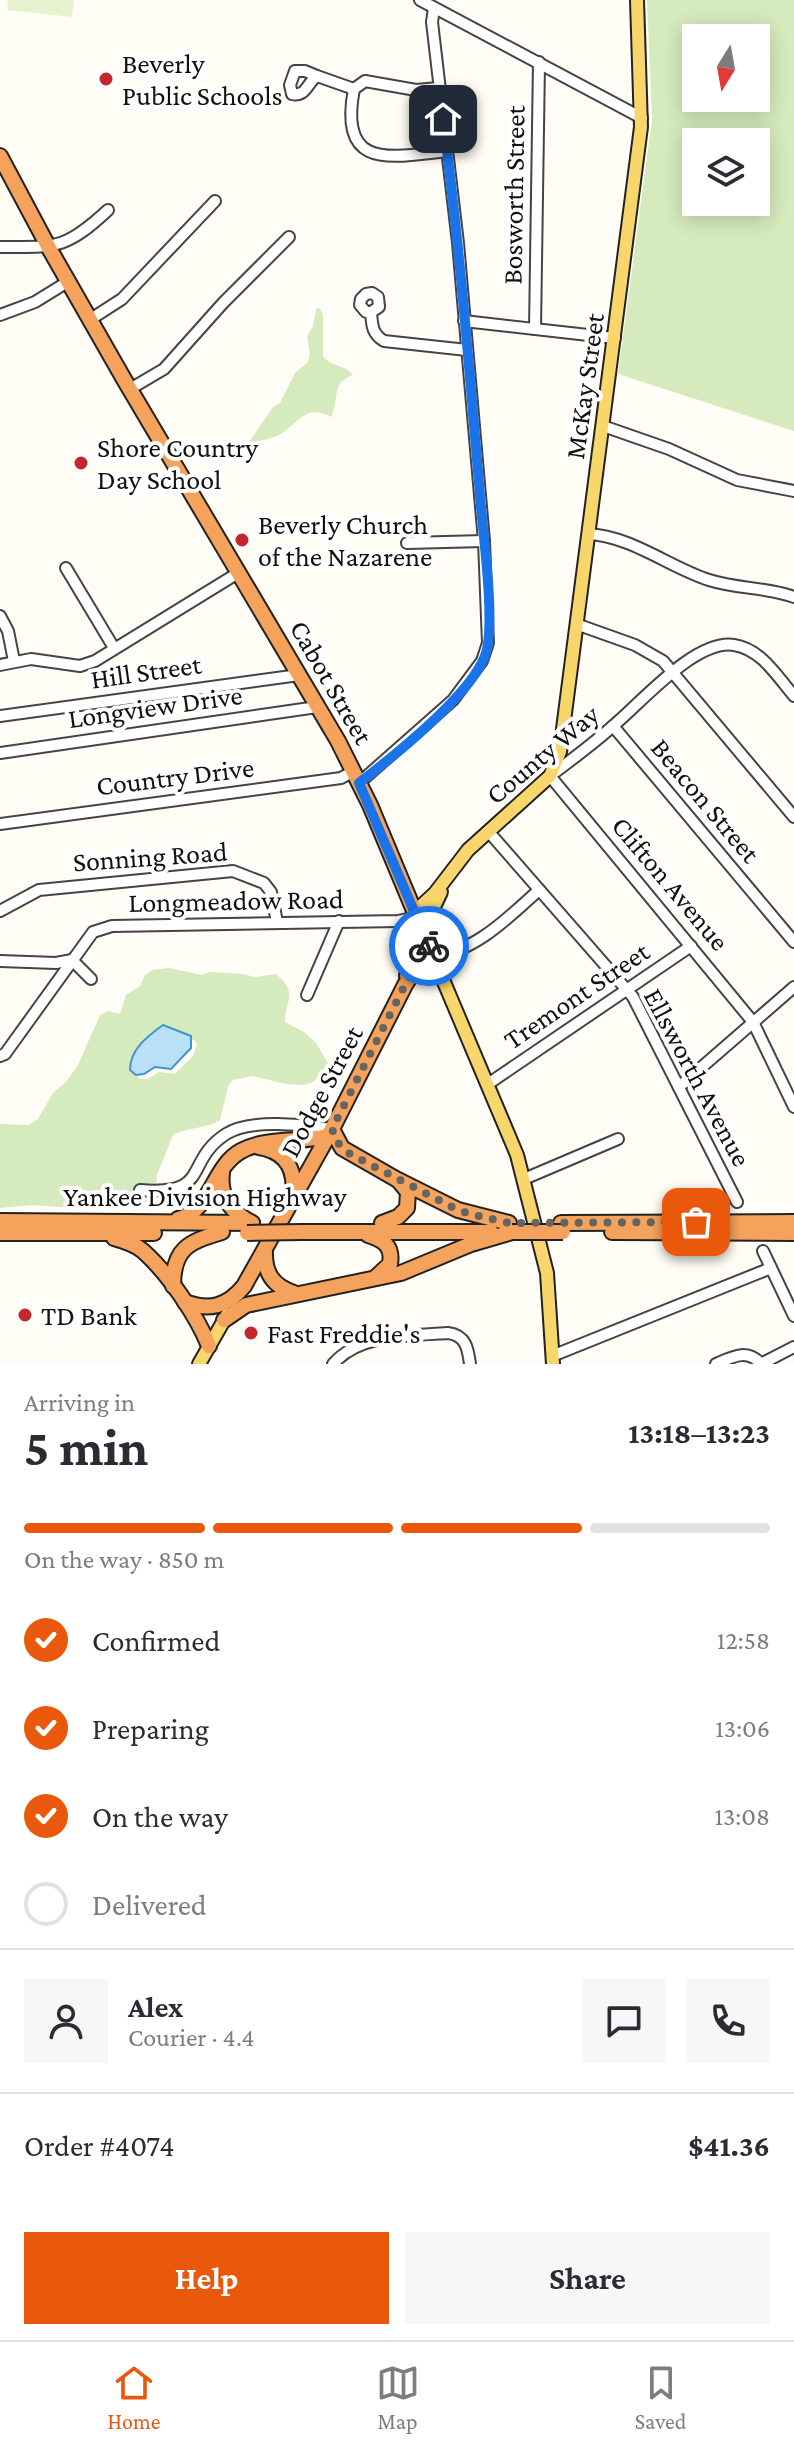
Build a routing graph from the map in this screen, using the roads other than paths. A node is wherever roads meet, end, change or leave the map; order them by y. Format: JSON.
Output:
{"nodes":[{"id":1,"x":420,"y":0,"type":"edge"},
{"id":2,"x":637,"y":0,"type":"edge"},
{"id":3,"x":434,"y":8,"type":"junction"},
{"id":4,"x":539,"y":62,"type":"junction"},
{"id":5,"x":317,"y":76,"type":"dead end"},
{"id":6,"x":439,"y":88,"type":"junction"},
{"id":7,"x":354,"y":89,"type":"junction"},
{"id":8,"x":642,"y":118,"type":"junction"},
{"id":9,"x":447,"y":151,"type":"junction"},
{"id":10,"x":0,"y":156,"type":"edge"},
{"id":11,"x":215,"y":201,"type":"dead end"},
{"id":12,"x":108,"y":210,"type":"dead end"},
{"id":13,"x":289,"y":237,"type":"dead end"},
{"id":14,"x":0,"y":247,"type":"edge"},
{"id":15,"x":49,"y":248,"type":"junction"},
{"id":16,"x":69,"y":281,"type":"junction"},
{"id":17,"x":371,"y":312,"type":"dead end"},
{"id":18,"x":0,"y":315,"type":"edge"},
{"id":19,"x":91,"y":319,"type":"junction"},
{"id":20,"x":464,"y":321,"type":"junction"},
{"id":21,"x":535,"y":329,"type":"junction"},
{"id":22,"x":615,"y":338,"type":"junction"},
{"id":23,"x":467,"y":350,"type":"junction"},
{"id":24,"x":130,"y":389,"type":"junction"},
{"id":25,"x":603,"y":426,"type":"junction"},
{"id":26,"x":794,"y":491,"type":"edge"},
{"id":27,"x":588,"y":534,"type":"junction"},
{"id":28,"x":484,"y":541,"type":"junction"},
{"id":29,"x":407,"y":543,"type":"dead end"},
{"id":30,"x":66,"y":568,"type":"dead end"},
{"id":31,"x":238,"y":573,"type":"junction"},
{"id":32,"x":794,"y":597,"type":"edge"},
{"id":33,"x":0,"y":616,"type":"edge"},
{"id":34,"x":576,"y":624,"type":"junction"},
{"id":35,"x":114,"y":648,"type":"junction"},
{"id":36,"x":14,"y":661,"type":"junction"},
{"id":37,"x":0,"y":665,"type":"edge"},
{"id":38,"x":673,"y":672,"type":"junction"},
{"id":39,"x":299,"y":675,"type":"junction"},
{"id":40,"x":794,"y":696,"type":"edge"},
{"id":41,"x":317,"y":707,"type":"junction"},
{"id":42,"x":0,"y":716,"type":"edge"},
{"id":43,"x":613,"y":726,"type":"junction"},
{"id":44,"x":0,"y":753,"type":"edge"},
{"id":45,"x":550,"y":776,"type":"junction"},
{"id":46,"x":356,"y":777,"type":"junction"},
{"id":47,"x":794,"y":817,"type":"edge"},
{"id":48,"x":0,"y":824,"type":"edge"},
{"id":49,"x":488,"y":831,"type":"junction"},
{"id":50,"x":539,"y":890,"type":"junction"},
{"id":51,"x":0,"y":911,"type":"edge"},
{"id":52,"x":417,"y":917,"type":"junction"},
{"id":53,"x":339,"y":921,"type":"junction"},
{"id":54,"x":277,"y":922,"type":"junction"},
{"id":55,"x":794,"y":942,"type":"edge"},
{"id":56,"x":691,"y":946,"type":"junction"},
{"id":57,"x":433,"y":956,"type":"junction"},
{"id":58,"x":72,"y":960,"type":"junction"},
{"id":59,"x":0,"y":961,"type":"edge"},
{"id":60,"x":91,"y":979,"type":"dead end"},
{"id":61,"x":405,"y":985,"type":"junction"},
{"id":62,"x":794,"y":987,"type":"edge"},
{"id":63,"x":627,"y":992,"type":"junction"},
{"id":64,"x":307,"y":995,"type":"dead end"},
{"id":65,"x":753,"y":1022,"type":"junction"},
{"id":66,"x":0,"y":1056,"type":"edge"},
{"id":67,"x":488,"y":1084,"type":"junction"},
{"id":68,"x":680,"y":1086,"type":"junction"},
{"id":69,"x":794,"y":1107,"type":"edge"},
{"id":70,"x":330,"y":1133,"type":"junction"},
{"id":71,"x":618,"y":1139,"type":"dead end"},
{"id":72,"x":254,"y":1146,"type":"junction"},
{"id":73,"x":350,"y":1154,"type":"junction"},
{"id":74,"x":313,"y":1163,"type":"junction"},
{"id":75,"x":222,"y":1170,"type":"junction"},
{"id":76,"x":396,"y":1179,"type":"junction"},
{"id":77,"x":524,"y":1179,"type":"junction"},
{"id":78,"x":140,"y":1190,"type":"dead end"},
{"id":79,"x":292,"y":1202,"type":"junction"},
{"id":80,"x":737,"y":1202,"type":"dead end"},
{"id":81,"x":0,"y":1221,"type":"edge"},
{"id":82,"x":794,"y":1222,"type":"edge"},
{"id":83,"x":148,"y":1223,"type":"junction"},
{"id":84,"x":382,"y":1223,"type":"junction"},
{"id":85,"x":249,"y":1228,"type":"junction"},
{"id":86,"x":305,"y":1228,"type":"junction"},
{"id":87,"x":510,"y":1228,"type":"junction"},
{"id":88,"x":562,"y":1228,"type":"junction"},
{"id":89,"x":222,"y":1232,"type":"junction"},
{"id":90,"x":352,"y":1232,"type":"junction"},
{"id":91,"x":0,"y":1233,"type":"edge"},
{"id":92,"x":70,"y":1233,"type":"junction"},
{"id":93,"x":794,"y":1233,"type":"edge"},
{"id":94,"x":265,"y":1250,"type":"junction"},
{"id":95,"x":763,"y":1251,"type":"dead end"},
{"id":96,"x":771,"y":1268,"type":"junction"},
{"id":97,"x":376,"y":1277,"type":"junction"},
{"id":98,"x":173,"y":1286,"type":"junction"},
{"id":99,"x":244,"y":1286,"type":"junction"},
{"id":100,"x":294,"y":1293,"type":"junction"},
{"id":101,"x":185,"y":1302,"type":"junction"},
{"id":102,"x":794,"y":1316,"type":"edge"},
{"id":103,"x":224,"y":1320,"type":"junction"},
{"id":104,"x":209,"y":1346,"type":"junction"},
{"id":105,"x":794,"y":1347,"type":"edge"},
{"id":106,"x":552,"y":1360,"type":"edge"},
{"id":107,"x":198,"y":1364,"type":"edge"},
{"id":108,"x":333,"y":1364,"type":"edge"},
{"id":109,"x":470,"y":1364,"type":"edge"},
{"id":110,"x":716,"y":1364,"type":"edge"},
{"id":111,"x":761,"y":1364,"type":"edge"}],
"edges":[{"from":1,"to":3,"type":"street"},
{"from":2,"to":8,"type":"main road","name":"McKay Street"},
{"from":3,"to":4,"type":"street"},
{"from":3,"to":6,"type":"street"},
{"from":4,"to":8,"type":"street"},
{"from":4,"to":21,"type":"street","name":"Bosworth Street"},
{"from":5,"to":7,"type":"street"},
{"from":6,"to":7,"type":"street"},
{"from":6,"to":9,"type":"street"},
{"from":7,"to":9,"type":"street"},
{"from":8,"to":22,"type":"main road","name":"McKay Street"},
{"from":9,"to":20,"type":"street"},
{"from":10,"to":15,"type":"highway","name":"Cabot Street"},
{"from":11,"to":19,"type":"street"},
{"from":12,"to":15,"type":"street"},
{"from":13,"to":24,"type":"street"},
{"from":14,"to":15,"type":"street"},
{"from":15,"to":16,"type":"highway","name":"Cabot Street"},
{"from":16,"to":18,"type":"street"},
{"from":16,"to":19,"type":"highway","name":"Cabot Street"},
{"from":17,"to":23,"type":"street"},
{"from":19,"to":24,"type":"highway","name":"Cabot Street"},
{"from":20,"to":21,"type":"street"},
{"from":20,"to":23,"type":"street"},
{"from":21,"to":22,"type":"street"},
{"from":22,"to":25,"type":"main road","name":"McKay Street"},
{"from":23,"to":28,"type":"street"},
{"from":24,"to":31,"type":"highway","name":"Cabot Street"},
{"from":25,"to":26,"type":"street"},
{"from":25,"to":27,"type":"main road","name":"McKay Street"},
{"from":27,"to":32,"type":"street"},
{"from":27,"to":34,"type":"main road","name":"McKay Street"},
{"from":28,"to":29,"type":"street"},
{"from":28,"to":46,"type":"street"},
{"from":30,"to":35,"type":"street"},
{"from":31,"to":35,"type":"street"},
{"from":31,"to":39,"type":"highway","name":"Cabot Street"},
{"from":33,"to":36,"type":"street"},
{"from":34,"to":38,"type":"street"},
{"from":34,"to":45,"type":"main road","name":"McKay Street"},
{"from":35,"to":36,"type":"street"},
{"from":36,"to":37,"type":"street"},
{"from":38,"to":40,"type":"street","name":"County Way"},
{"from":38,"to":43,"type":"street","name":"County Way"},
{"from":38,"to":47,"type":"street"},
{"from":39,"to":41,"type":"highway","name":"Cabot Street"},
{"from":39,"to":42,"type":"street","name":"Hill Street"},
{"from":41,"to":44,"type":"street","name":"Longview Drive"},
{"from":41,"to":46,"type":"highway","name":"Cabot Street"},
{"from":43,"to":45,"type":"street","name":"County Way"},
{"from":43,"to":55,"type":"street","name":"Beacon Street"},
{"from":45,"to":49,"type":"main road","name":"County Way"},
{"from":45,"to":56,"type":"street","name":"Clifton Avenue"},
{"from":46,"to":48,"type":"street","name":"Country Drive"},
{"from":46,"to":52,"type":"highway","name":"Cabot Street"},
{"from":49,"to":50,"type":"street","name":"Ellsworth Avenue"},
{"from":49,"to":52,"type":"main road","name":"County Way"},
{"from":50,"to":57,"type":"street"},
{"from":50,"to":63,"type":"street","name":"Ellsworth Avenue"},
{"from":51,"to":54,"type":"street","name":"Sonning Road"},
{"from":52,"to":53,"type":"street","name":"Longmeadow Road"},
{"from":52,"to":57,"type":"highway","name":"Cabot Street"},
{"from":52,"to":61,"type":"highway","name":"Dodge Street"},
{"from":53,"to":54,"type":"street","name":"Longmeadow Road"},
{"from":53,"to":64,"type":"street"},
{"from":54,"to":58,"type":"street","name":"Longmeadow Road"},
{"from":56,"to":63,"type":"street","name":"Tremont Street"},
{"from":56,"to":65,"type":"street","name":"Clifton Avenue"},
{"from":57,"to":61,"type":"highway","name":"Dodge Street"},
{"from":57,"to":67,"type":"main road","name":"Cabot Street"},
{"from":58,"to":59,"type":"street"},
{"from":58,"to":60,"type":"street"},
{"from":58,"to":66,"type":"street","name":"Longmeadow Road"},
{"from":61,"to":70,"type":"highway","name":"Dodge Street"},
{"from":62,"to":65,"type":"street"},
{"from":63,"to":67,"type":"street","name":"Tremont Street"},
{"from":63,"to":68,"type":"street","name":"Ellsworth Avenue"},
{"from":65,"to":68,"type":"street"},
{"from":65,"to":69,"type":"street","name":"Clifton Avenue"},
{"from":67,"to":77,"type":"main road","name":"Cabot Street"},
{"from":68,"to":80,"type":"street","name":"Ellsworth Avenue"},
{"from":70,"to":72,"type":"highway"},
{"from":70,"to":73,"type":"highway"},
{"from":70,"to":74,"type":"highway","name":"Dodge Street"},
{"from":70,"to":78,"type":"street"},
{"from":71,"to":77,"type":"street"},
{"from":72,"to":75,"type":"highway"},
{"from":72,"to":79,"type":"highway"},
{"from":73,"to":74,"type":"highway"},
{"from":73,"to":76,"type":"highway"},
{"from":74,"to":79,"type":"highway","name":"Dodge Street"},
{"from":75,"to":83,"type":"highway"},
{"from":75,"to":85,"type":"highway"},
{"from":76,"to":84,"type":"highway"},
{"from":76,"to":87,"type":"highway"},
{"from":77,"to":106,"type":"main road","name":"Cabot Street"},
{"from":79,"to":94,"type":"highway","name":"Dodge Street"},
{"from":81,"to":83,"type":"highway","name":"Yankee Division Highway"},
{"from":82,"to":88,"type":"highway","name":"Yankee Division Highway"},
{"from":83,"to":85,"type":"highway","name":"Yankee Division Highway"},
{"from":84,"to":86,"type":"highway","name":"Yankee Division Highway"},
{"from":84,"to":87,"type":"highway","name":"Yankee Division Highway"},
{"from":85,"to":86,"type":"highway","name":"Yankee Division Highway"},
{"from":85,"to":89,"type":"highway","name":"Yankee Division Highway"},
{"from":86,"to":90,"type":"highway","name":"Yankee Division Highway"},
{"from":87,"to":88,"type":"highway","name":"Yankee Division Highway","bridge":true},
{"from":87,"to":90,"type":"highway","name":"Yankee Division Highway"},
{"from":87,"to":97,"type":"highway"},
{"from":88,"to":93,"type":"highway","name":"Yankee Division Highway"},
{"from":89,"to":92,"type":"highway","name":"Yankee Division Highway"},
{"from":89,"to":98,"type":"highway"},
{"from":90,"to":97,"type":"highway"},
{"from":91,"to":92,"type":"highway","name":"Yankee Division Highway"},
{"from":92,"to":98,"type":"highway"},
{"from":94,"to":99,"type":"highway","name":"Dodge Street"},
{"from":94,"to":100,"type":"highway"},
{"from":95,"to":96,"type":"street"},
{"from":96,"to":102,"type":"street"},
{"from":96,"to":106,"type":"street"},
{"from":97,"to":100,"type":"highway"},
{"from":98,"to":101,"type":"highway"},
{"from":99,"to":101,"type":"highway"},
{"from":99,"to":103,"type":"main road","name":"Dodge Street"},
{"from":100,"to":103,"type":"highway"},
{"from":101,"to":104,"type":"highway"},
{"from":103,"to":104,"type":"main road","name":"Dodge Street"},
{"from":104,"to":107,"type":"main road","name":"Dodge Street"},
{"from":105,"to":111,"type":"street"},
{"from":108,"to":109,"type":"street"},
{"from":110,"to":111,"type":"street"}]}
